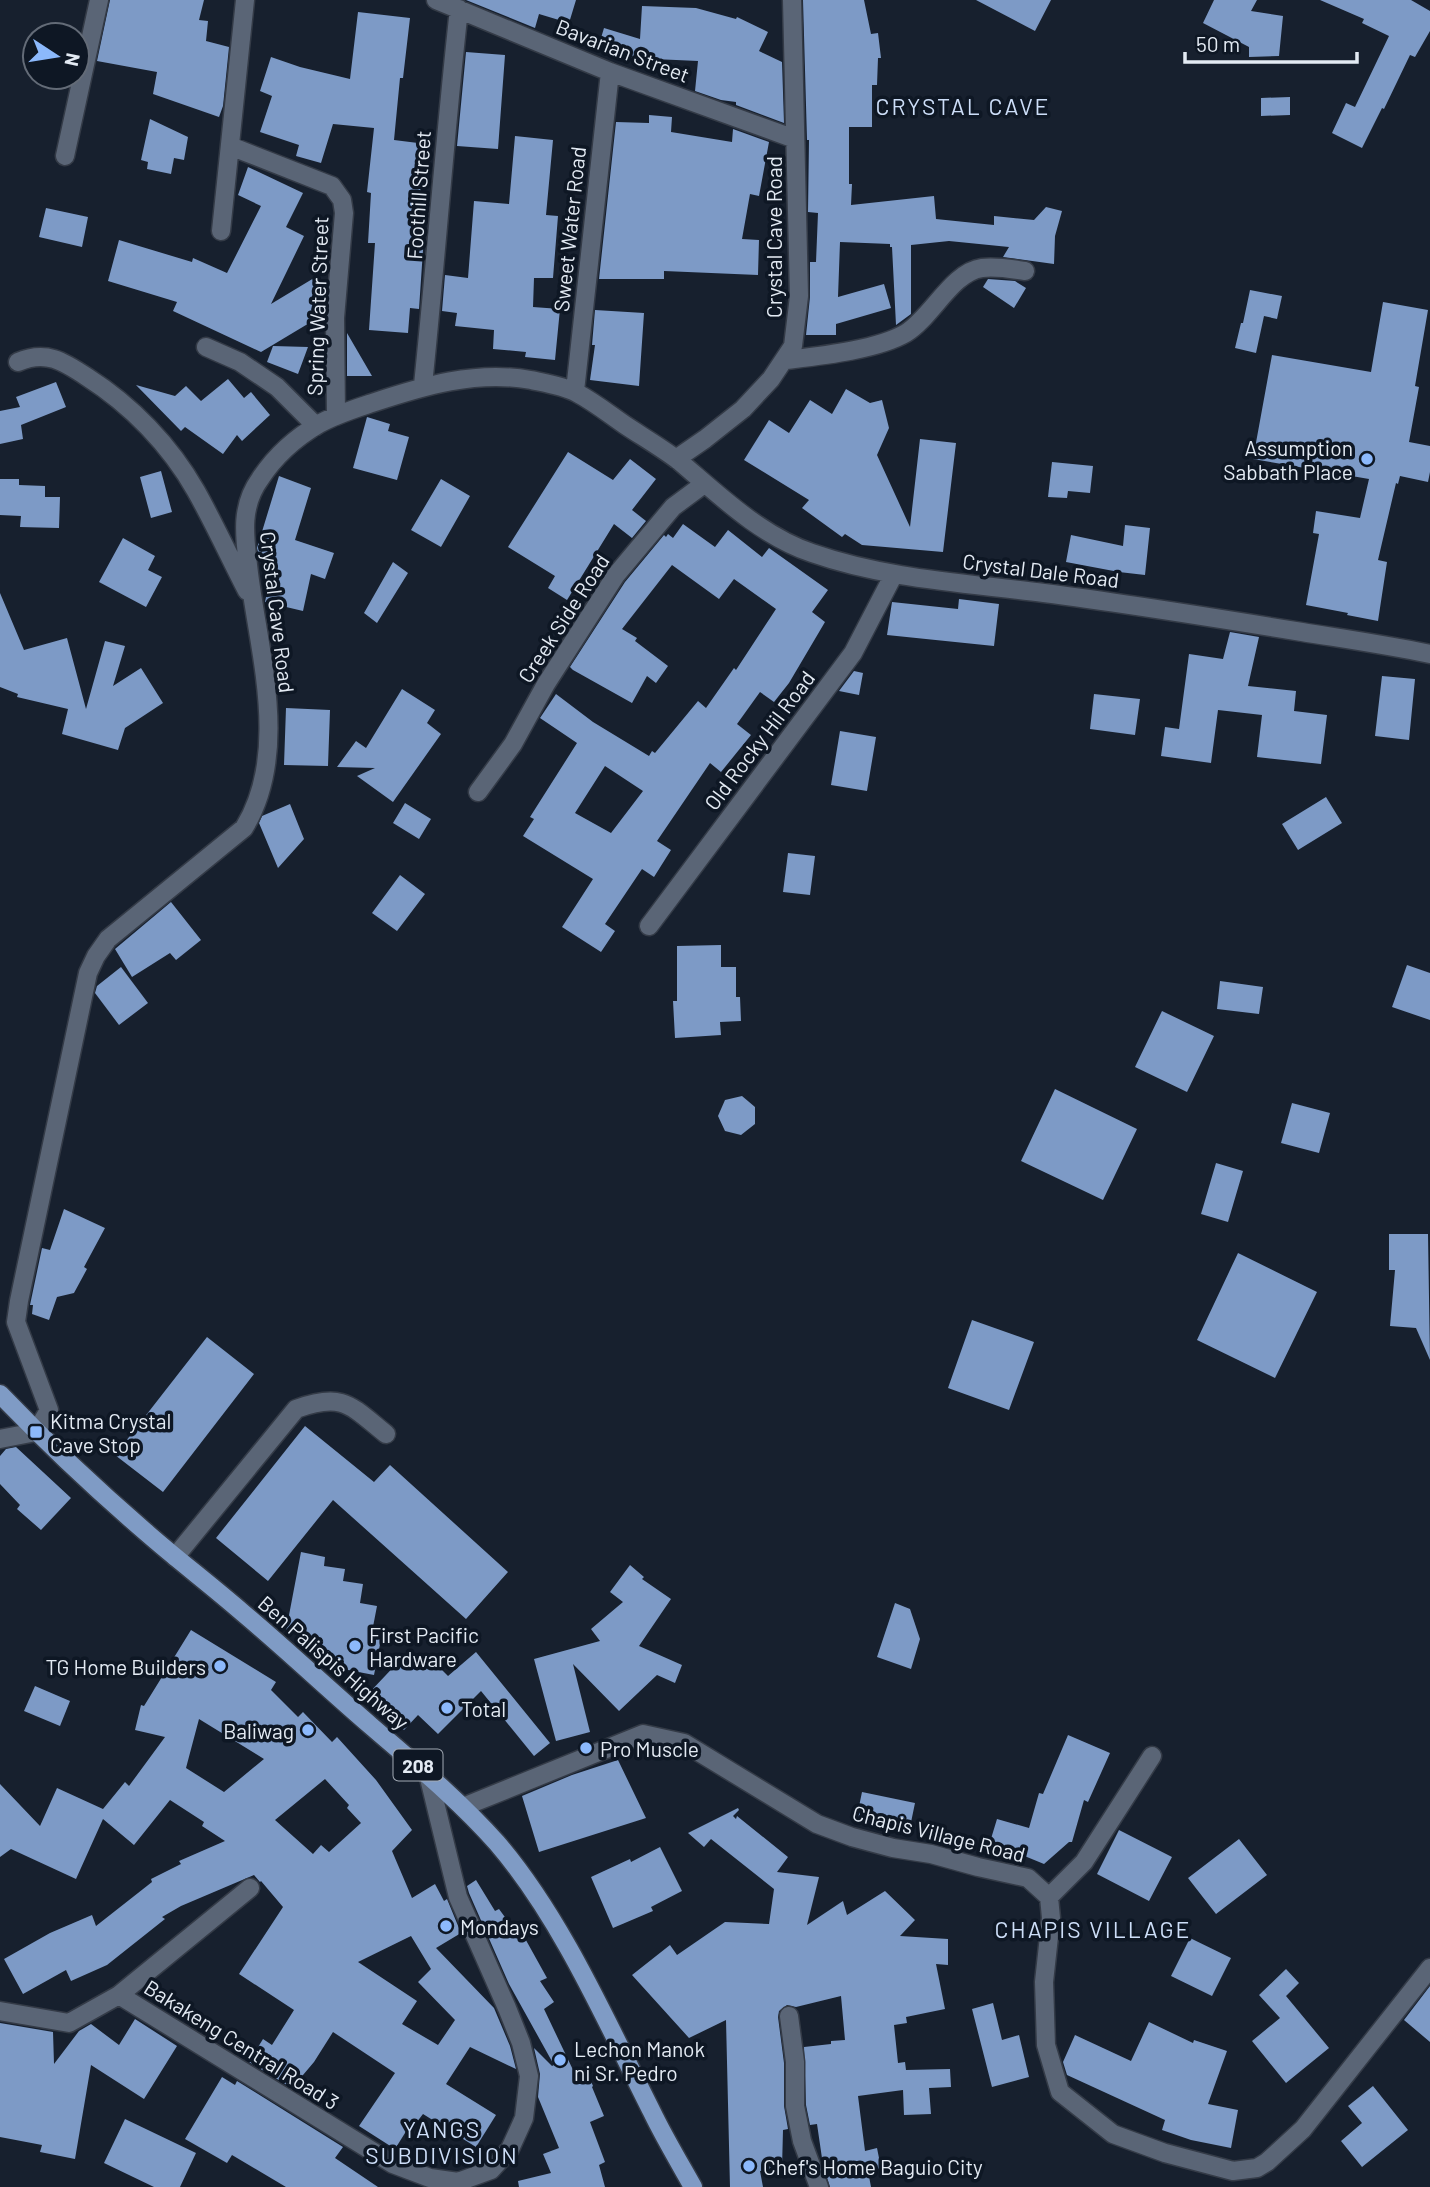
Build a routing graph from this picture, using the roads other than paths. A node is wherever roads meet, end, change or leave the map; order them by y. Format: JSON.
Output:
{"nodes":[{"id":1,"x":99,"y":0,"type":"edge"},
{"id":2,"x":245,"y":0,"type":"edge"},
{"id":3,"x":436,"y":0,"type":"edge"},
{"id":4,"x":792,"y":0,"type":"edge"},
{"id":5,"x":460,"y":9,"type":"junction"},
{"id":6,"x":610,"y":72,"type":"junction"},
{"id":7,"x":794,"y":139,"type":"junction"},
{"id":8,"x":230,"y":146,"type":"junction"},
{"id":9,"x":65,"y":156,"type":"dead end"},
{"id":10,"x":221,"y":232,"type":"dead end"},
{"id":11,"x":1025,"y":271,"type":"dead end"},
{"id":12,"x":206,"y":347,"type":"dead end"},
{"id":13,"x":786,"y":360,"type":"junction"},
{"id":14,"x":18,"y":362,"type":"dead end"},
{"id":15,"x":423,"y":386,"type":"junction"},
{"id":16,"x":575,"y":391,"type":"junction"},
{"id":17,"x":336,"y":415,"type":"junction"},
{"id":18,"x":316,"y":426,"type":"junction"},
{"id":19,"x":676,"y":458,"type":"junction"},
{"id":20,"x":704,"y":484,"type":"junction"},
{"id":21,"x":894,"y":574,"type":"junction"},
{"id":22,"x":253,"y":601,"type":"junction"},
{"id":23,"x":1430,"y":654,"type":"edge"},
{"id":24,"x":478,"y":792,"type":"dead end"},
{"id":25,"x":649,"y":926,"type":"dead end"},
{"id":26,"x":0,"y":1394,"type":"edge"},
{"id":27,"x":36,"y":1432,"type":"junction"},
{"id":28,"x":386,"y":1434,"type":"dead end"},
{"id":29,"x":0,"y":1439,"type":"edge"},
{"id":30,"x":175,"y":1557,"type":"junction"},
{"id":31,"x":1152,"y":1756,"type":"dead end"},
{"id":32,"x":428,"y":1774,"type":"junction"},
{"id":33,"x":463,"y":1807,"type":"junction"},
{"id":34,"x":250,"y":1888,"type":"dead end"},
{"id":35,"x":1049,"y":1896,"type":"junction"},
{"id":36,"x":1430,"y":1968,"type":"edge"},
{"id":37,"x":119,"y":1995,"type":"junction"},
{"id":38,"x":0,"y":2011,"type":"edge"},
{"id":39,"x":789,"y":2016,"type":"dead end"},
{"id":40,"x":693,"y":2187,"type":"edge"},
{"id":41,"x":819,"y":2187,"type":"edge"}],
"edges":[{"from":1,"to":9,"type":"street"},
{"from":2,"to":8,"type":"street"},
{"from":3,"to":5,"type":"street","name":"Bavarian Street"},
{"from":4,"to":7,"type":"street","name":"Crystal Cave Road"},
{"from":5,"to":6,"type":"street","name":"Bavarian Street"},
{"from":5,"to":15,"type":"street","name":"Foothill Street"},
{"from":6,"to":7,"type":"street","name":"Bavarian Street"},
{"from":6,"to":16,"type":"street","name":"Sweet Water Road"},
{"from":7,"to":13,"type":"street","name":"Crystal Cave Road"},
{"from":8,"to":10,"type":"street"},
{"from":8,"to":17,"type":"street","name":"Spring Water Street"},
{"from":11,"to":13,"type":"street"},
{"from":12,"to":18,"type":"street"},
{"from":13,"to":19,"type":"street","name":"Crystal Cave Road"},
{"from":14,"to":22,"type":"street"},
{"from":15,"to":16,"type":"street","name":"Crystal Cave Road"},
{"from":15,"to":17,"type":"street","name":"Crystal Cave Road"},
{"from":16,"to":19,"type":"street","name":"Crystal Cave Road"},
{"from":17,"to":18,"type":"street","name":"Crystal Cave Road"},
{"from":18,"to":22,"type":"street","name":"Crystal Cave Road"},
{"from":19,"to":20,"type":"street","name":"Crystal Dale Road"},
{"from":20,"to":21,"type":"street","name":"Crystal Dale Road"},
{"from":20,"to":24,"type":"street","name":"Creek Side Road"},
{"from":21,"to":23,"type":"street","name":"Crystal Dale Road"},
{"from":21,"to":25,"type":"street","name":"Old Rocky Hil Road"},
{"from":22,"to":27,"type":"street","name":"Crystal Cave Road"},
{"from":26,"to":27,"type":"main road","name":"Ben Palispis Highway","number":"208"},
{"from":27,"to":29,"type":"street"},
{"from":27,"to":30,"type":"main road","name":"Ben Palispis Highway","number":"208"},
{"from":28,"to":30,"type":"street"},
{"from":30,"to":32,"type":"main road","name":"Ben Palispis Highway","number":"208"},
{"from":31,"to":35,"type":"street"},
{"from":32,"to":33,"type":"main road","name":"Ben Palispis Highway","number":"208"},
{"from":32,"to":37,"type":"street","name":"Bakakeng Central Road 3"},
{"from":33,"to":35,"type":"street","name":"Chapis Village Road"},
{"from":33,"to":40,"type":"main road","name":"Ben Palispis Highway","number":"208"},
{"from":34,"to":37,"type":"street"},
{"from":35,"to":36,"type":"street"},
{"from":37,"to":38,"type":"street"},
{"from":39,"to":41,"type":"street"}]}
